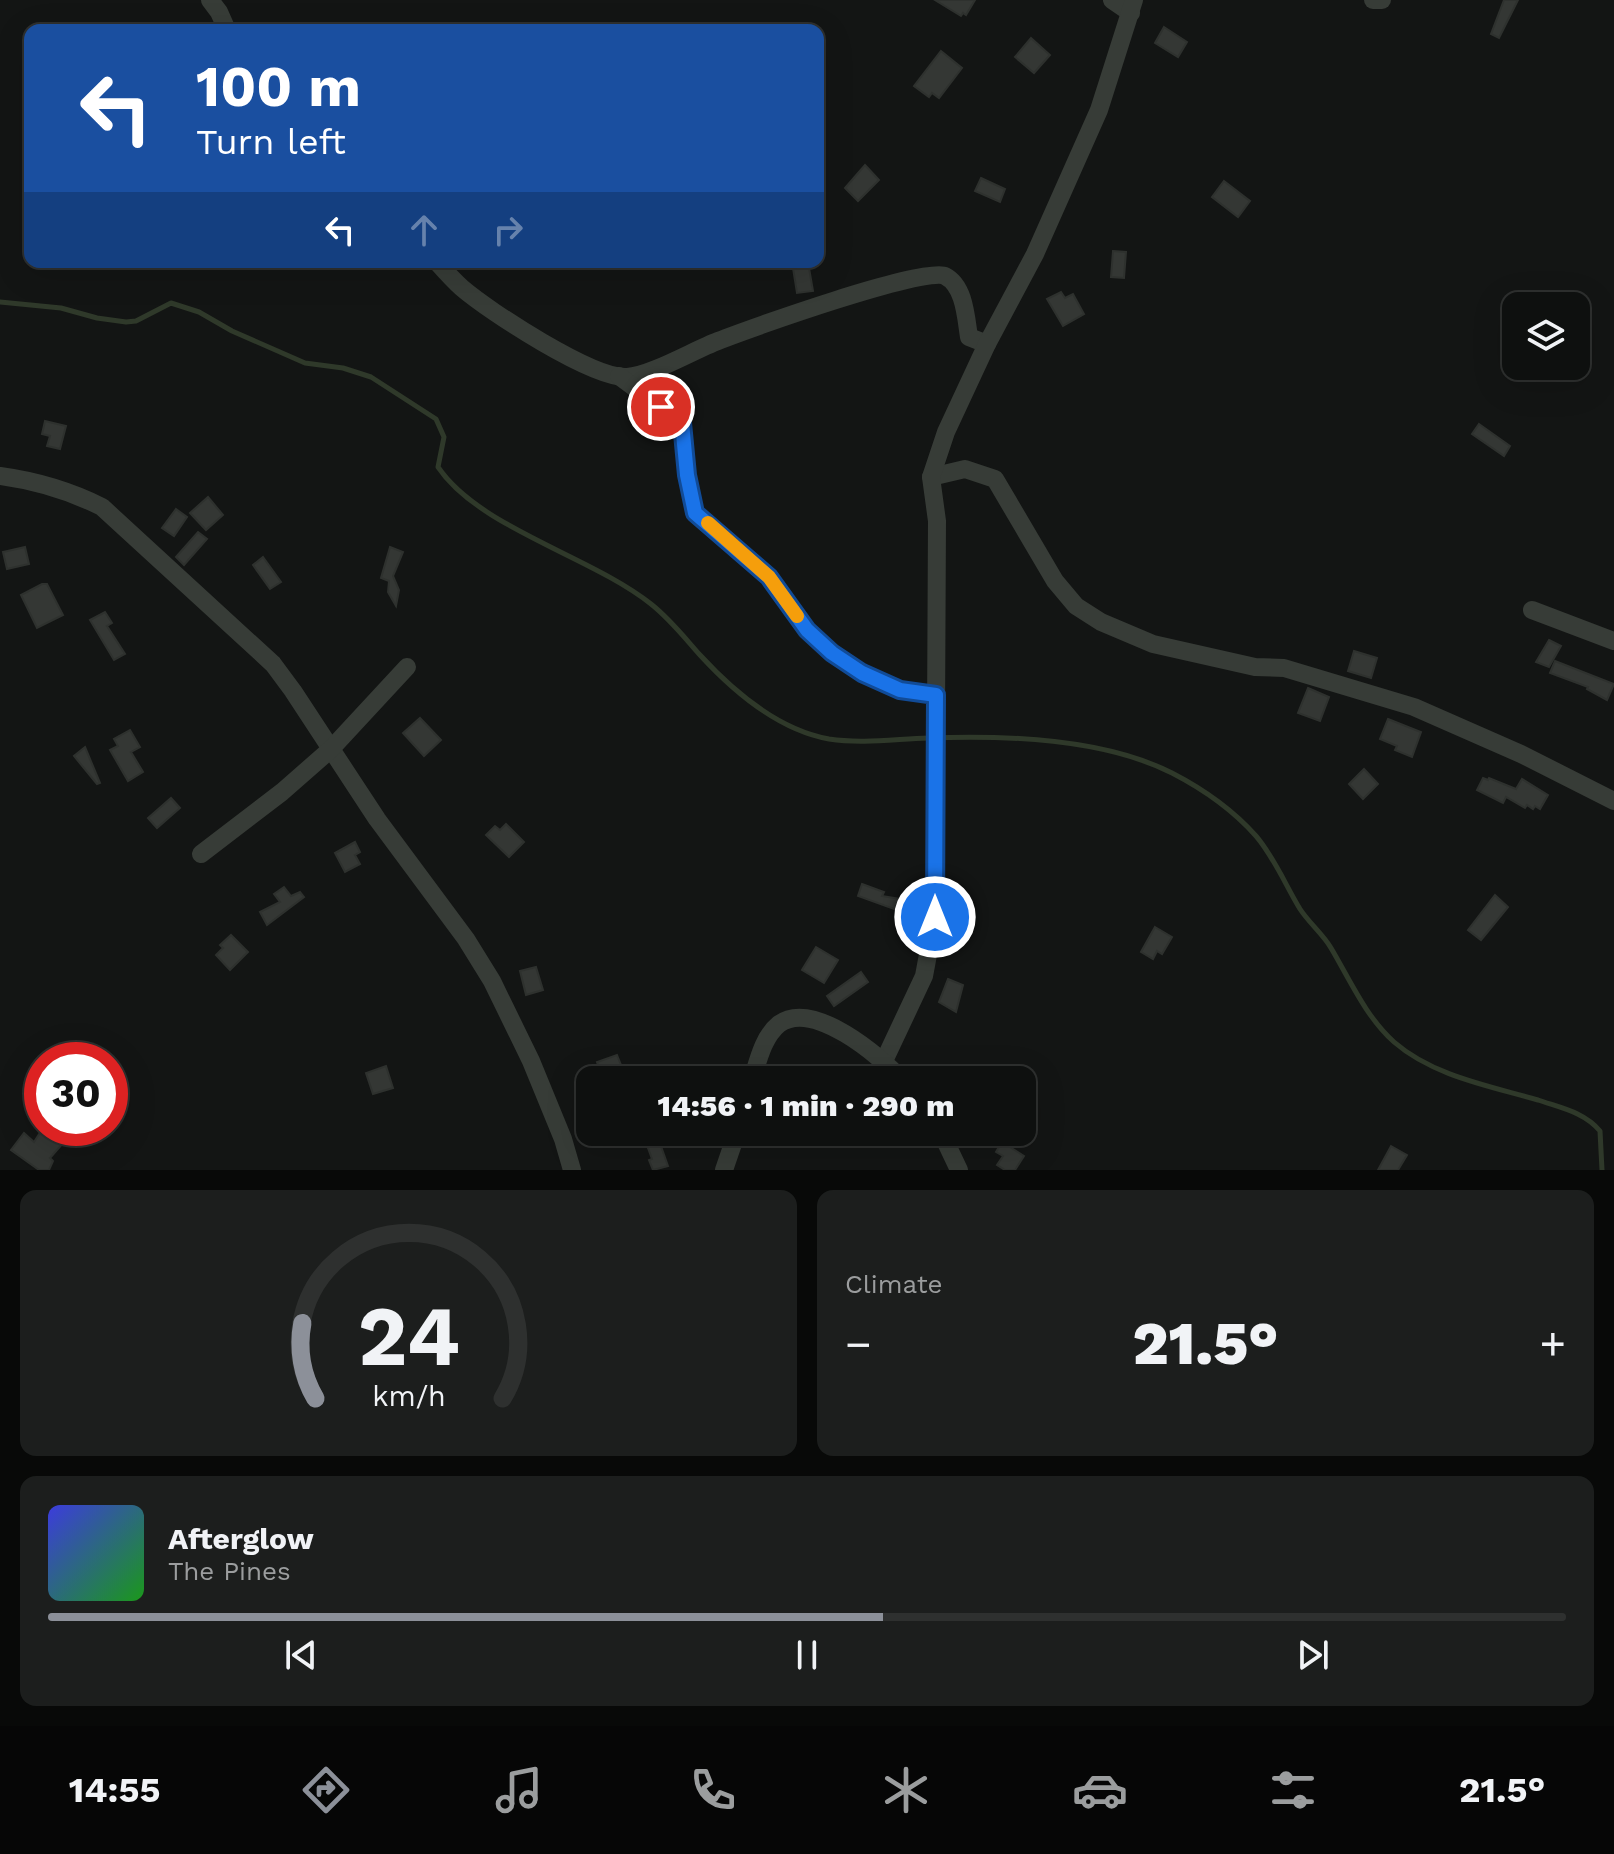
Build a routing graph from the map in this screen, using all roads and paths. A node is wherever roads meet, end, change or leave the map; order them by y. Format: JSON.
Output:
{"nodes":[{"id":1,"x":210,"y":0,"type":"edge"},
{"id":2,"x":1112,"y":0,"type":"edge"},
{"id":3,"x":1373,"y":0,"type":"edge"},
{"id":4,"x":1382,"y":0,"type":"edge"},
{"id":5,"x":1132,"y":7,"type":"edge"},
{"id":6,"x":224,"y":24,"type":"edge"},
{"id":7,"x":443,"y":268,"type":"edge"},
{"id":8,"x":987,"y":344,"type":"junction"},
{"id":9,"x":619,"y":376,"type":"junction"},
{"id":10,"x":0,"y":476,"type":"edge"},
{"id":11,"x":931,"y":477,"type":"junction"},
{"id":12,"x":1532,"y":610,"type":"dead end"},
{"id":13,"x":1614,"y":641,"type":"edge"},
{"id":14,"x":407,"y":667,"type":"dead end"},
{"id":15,"x":936,"y":702,"type":"junction"},
{"id":16,"x":331,"y":749,"type":"junction"},
{"id":17,"x":1612,"y":794,"type":"edge"},
{"id":18,"x":201,"y":854,"type":"dead end"},
{"id":19,"x":884,"y":1061,"type":"junction"},
{"id":20,"x":757,"y":1066,"type":"edge"},
{"id":21,"x":889,"y":1066,"type":"edge"},
{"id":22,"x":732,"y":1146,"type":"edge"},
{"id":23,"x":948,"y":1146,"type":"edge"},
{"id":24,"x":572,"y":1170,"type":"edge"},
{"id":25,"x":724,"y":1170,"type":"edge"},
{"id":26,"x":959,"y":1170,"type":"edge"}],
"edges":[{"from":1,"to":6,"type":"street"},
{"from":2,"to":5,"type":"street"},
{"from":3,"to":4,"type":"street"},
{"from":5,"to":8,"type":"street"},
{"from":7,"to":9,"type":"street"},
{"from":8,"to":9,"type":"street"},
{"from":8,"to":11,"type":"street"},
{"from":9,"to":15,"type":"street"},
{"from":10,"to":16,"type":"street"},
{"from":11,"to":15,"type":"street"},
{"from":11,"to":17,"type":"street"},
{"from":12,"to":13,"type":"street"},
{"from":14,"to":16,"type":"street"},
{"from":15,"to":19,"type":"street"},
{"from":16,"to":18,"type":"street"},
{"from":16,"to":24,"type":"street"},
{"from":19,"to":20,"type":"street"},
{"from":19,"to":21,"type":"street"},
{"from":22,"to":25,"type":"street"},
{"from":23,"to":26,"type":"street"}]}
